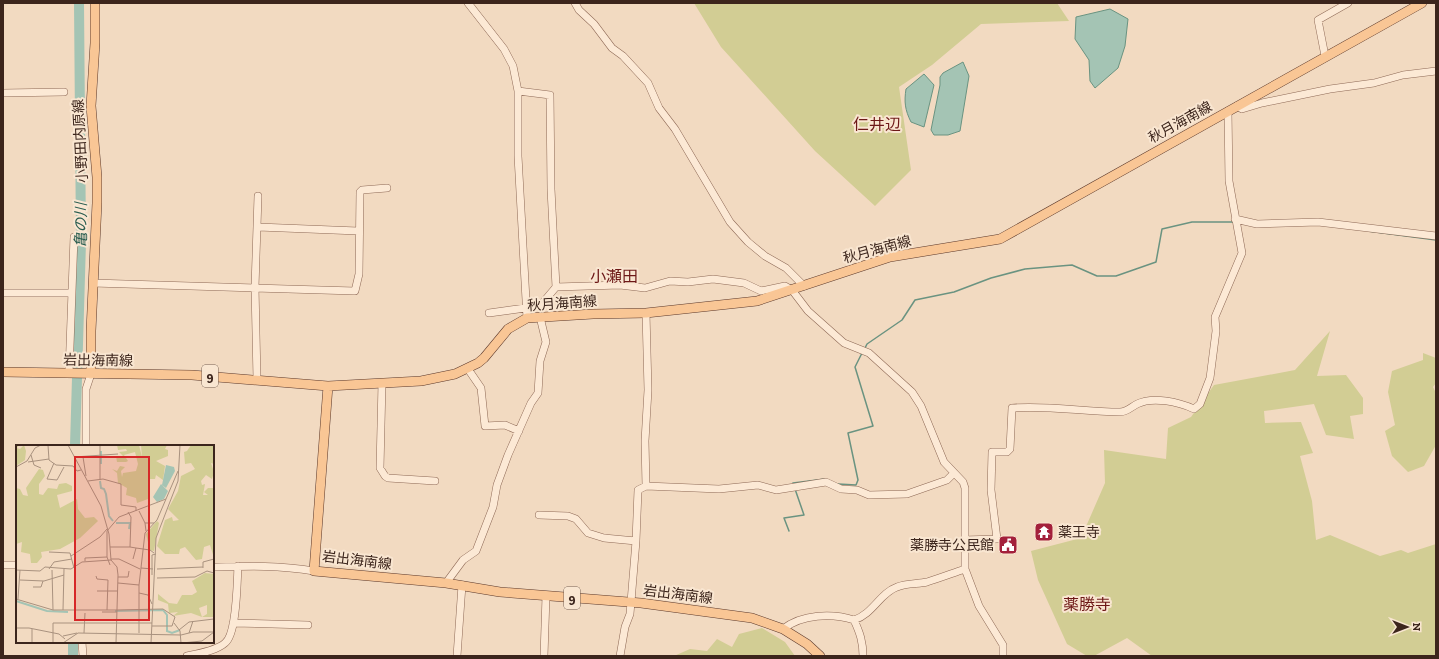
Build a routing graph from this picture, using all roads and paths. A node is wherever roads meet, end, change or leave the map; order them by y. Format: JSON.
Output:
{"nodes":[{"id":1,"x":95,"y":3,"type":"edge"},
{"id":2,"x":468,"y":3,"type":"edge"},
{"id":3,"x":575,"y":3,"type":"edge"},
{"id":4,"x":1348,"y":3,"type":"edge"},
{"id":5,"x":1422,"y":3,"type":"edge"},
{"id":6,"x":1325,"y":56,"type":"junction"},
{"id":7,"x":1436,"y":71,"type":"edge"},
{"id":8,"x":518,"y":91,"type":"junction"},
{"id":9,"x":64,"y":92,"type":"dead end"},
{"id":10,"x":3,"y":93,"type":"edge"},
{"id":11,"x":1237,"y":106,"type":"junction"},
{"id":12,"x":1228,"y":111,"type":"junction"},
{"id":13,"x":387,"y":188,"type":"dead end"},
{"id":14,"x":258,"y":196,"type":"dead end"},
{"id":15,"x":1235,"y":219,"type":"junction"},
{"id":16,"x":258,"y":227,"type":"junction"},
{"id":17,"x":358,"y":231,"type":"junction"},
{"id":18,"x":74,"y":236,"type":"dead end"},
{"id":19,"x":1436,"y":236,"type":"edge"},
{"id":20,"x":93,"y":283,"type":"junction"},
{"id":21,"x":804,"y":286,"type":"junction"},
{"id":22,"x":255,"y":287,"type":"junction"},
{"id":23,"x":556,"y":287,"type":"junction"},
{"id":24,"x":792,"y":290,"type":"junction"},
{"id":25,"x":3,"y":293,"type":"edge"},
{"id":26,"x":72,"y":293,"type":"junction"},
{"id":27,"x":527,"y":308,"type":"junction"},
{"id":28,"x":489,"y":313,"type":"dead end"},
{"id":29,"x":646,"y":313,"type":"junction"},
{"id":30,"x":540,"y":317,"type":"junction"},
{"id":31,"x":527,"y":318,"type":"junction"},
{"id":32,"x":468,"y":369,"type":"junction"},
{"id":33,"x":3,"y":372,"type":"edge"},
{"id":34,"x":71,"y":373,"type":"junction"},
{"id":35,"x":89,"y":373,"type":"junction"},
{"id":36,"x":257,"y":379,"type":"junction"},
{"id":37,"x":382,"y":383,"type":"junction"},
{"id":38,"x":328,"y":386,"type":"junction"},
{"id":39,"x":519,"y":431,"type":"junction"},
{"id":40,"x":86,"y":445,"type":"edge"},
{"id":41,"x":954,"y":473,"type":"junction"},
{"id":42,"x":435,"y":481,"type":"dead end"},
{"id":43,"x":646,"y":486,"type":"junction"},
{"id":44,"x":539,"y":515,"type":"dead end"},
{"id":45,"x":964,"y":540,"type":"junction"},
{"id":46,"x":636,"y":541,"type":"junction"},
{"id":47,"x":3,"y":565,"type":"edge"},
{"id":48,"x":16,"y":565,"type":"edge"},
{"id":49,"x":238,"y":566,"type":"junction"},
{"id":50,"x":214,"y":567,"type":"edge"},
{"id":51,"x":965,"y":569,"type":"junction"},
{"id":52,"x":314,"y":571,"type":"junction"},
{"id":53,"x":446,"y":583,"type":"junction"},
{"id":54,"x":462,"y":585,"type":"junction"},
{"id":55,"x":546,"y":596,"type":"junction"},
{"id":56,"x":632,"y":602,"type":"junction"},
{"id":57,"x":854,"y":620,"type":"junction"},
{"id":58,"x":233,"y":624,"type":"junction"},
{"id":59,"x":308,"y":625,"type":"dead end"},
{"id":60,"x":783,"y":629,"type":"junction"},
{"id":61,"x":82,"y":643,"type":"edge"},
{"id":62,"x":83,"y":656,"type":"edge"},
{"id":63,"x":187,"y":656,"type":"edge"},
{"id":64,"x":457,"y":656,"type":"edge"},
{"id":65,"x":544,"y":656,"type":"edge"},
{"id":66,"x":620,"y":656,"type":"edge"},
{"id":67,"x":820,"y":656,"type":"edge"},
{"id":68,"x":863,"y":656,"type":"edge"},
{"id":69,"x":1003,"y":656,"type":"edge"}],
"edges":[{"from":1,"to":20,"type":"main road","name":"小野田内原線"},
{"from":2,"to":8,"type":"street"},
{"from":3,"to":21,"type":"street"},
{"from":4,"to":6,"type":"street"},
{"from":5,"to":6,"type":"main road","name":"秋月海南線"},
{"from":6,"to":11,"type":"main road","name":"秋月海南線"},
{"from":7,"to":11,"type":"street"},
{"from":8,"to":23,"type":"street"},
{"from":8,"to":27,"type":"street"},
{"from":9,"to":10,"type":"street"},
{"from":11,"to":12,"type":"main road","name":"秋月海南線"},
{"from":12,"to":15,"type":"street"},
{"from":12,"to":21,"type":"main road","name":"秋月海南線"},
{"from":13,"to":17,"type":"street"},
{"from":14,"to":16,"type":"street"},
{"from":15,"to":19,"type":"street"},
{"from":15,"to":45,"type":"street"},
{"from":16,"to":17,"type":"street"},
{"from":16,"to":22,"type":"street"},
{"from":17,"to":22,"type":"street"},
{"from":18,"to":26,"type":"street"},
{"from":20,"to":22,"type":"street"},
{"from":20,"to":35,"type":"main road","name":"小野田内原線"},
{"from":21,"to":24,"type":"main road","name":"秋月海南線"},
{"from":22,"to":36,"type":"street"},
{"from":23,"to":24,"type":"street"},
{"from":23,"to":27,"type":"street"},
{"from":24,"to":29,"type":"main road","name":"秋月海南線"},
{"from":24,"to":41,"type":"street"},
{"from":25,"to":26,"type":"street"},
{"from":26,"to":34,"type":"street"},
{"from":27,"to":28,"type":"street"},
{"from":27,"to":31,"type":"street"},
{"from":29,"to":30,"type":"main road","name":"秋月海南線"},
{"from":29,"to":43,"type":"street"},
{"from":30,"to":31,"type":"main road","name":"秋月海南線"},
{"from":30,"to":39,"type":"street"},
{"from":31,"to":32,"type":"main road","name":"秋月海南線"},
{"from":32,"to":37,"type":"main road","name":"秋月海南線"},
{"from":32,"to":39,"type":"street"},
{"from":33,"to":34,"type":"main road","name":"岩出海南線","number":"9"},
{"from":34,"to":35,"type":"main road","name":"岩出海南線","number":"9"},
{"from":35,"to":36,"type":"main road","name":"岩出海南線","number":"9"},
{"from":35,"to":40,"type":"street"},
{"from":36,"to":38,"type":"main road","name":"岩出海南線","number":"9"},
{"from":37,"to":38,"type":"main road","name":"秋月海南線"},
{"from":37,"to":42,"type":"street"},
{"from":38,"to":52,"type":"main road","name":"岩出海南線"},
{"from":39,"to":53,"type":"street"},
{"from":41,"to":43,"type":"street"},
{"from":41,"to":45,"type":"street"},
{"from":43,"to":46,"type":"street"},
{"from":44,"to":46,"type":"street"},
{"from":45,"to":51,"type":"street"},
{"from":46,"to":56,"type":"street"},
{"from":47,"to":48,"type":"street"},
{"from":49,"to":50,"type":"street"},
{"from":49,"to":52,"type":"street"},
{"from":49,"to":58,"type":"street"},
{"from":51,"to":57,"type":"street"},
{"from":51,"to":69,"type":"street"},
{"from":52,"to":53,"type":"main road","name":"岩出海南線","number":"9"},
{"from":53,"to":54,"type":"main road","name":"岩出海南線","number":"9"},
{"from":54,"to":55,"type":"main road","name":"岩出海南線","number":"9"},
{"from":54,"to":64,"type":"street"},
{"from":55,"to":56,"type":"main road","name":"岩出海南線","number":"9"},
{"from":55,"to":65,"type":"street"},
{"from":56,"to":60,"type":"main road","name":"岩出海南線","number":"9"},
{"from":56,"to":66,"type":"street"},
{"from":57,"to":60,"type":"street"},
{"from":57,"to":68,"type":"street"},
{"from":58,"to":59,"type":"street"},
{"from":58,"to":63,"type":"street"},
{"from":60,"to":67,"type":"main road","name":"岩出海南線","number":"9"},
{"from":61,"to":62,"type":"street"}]}
